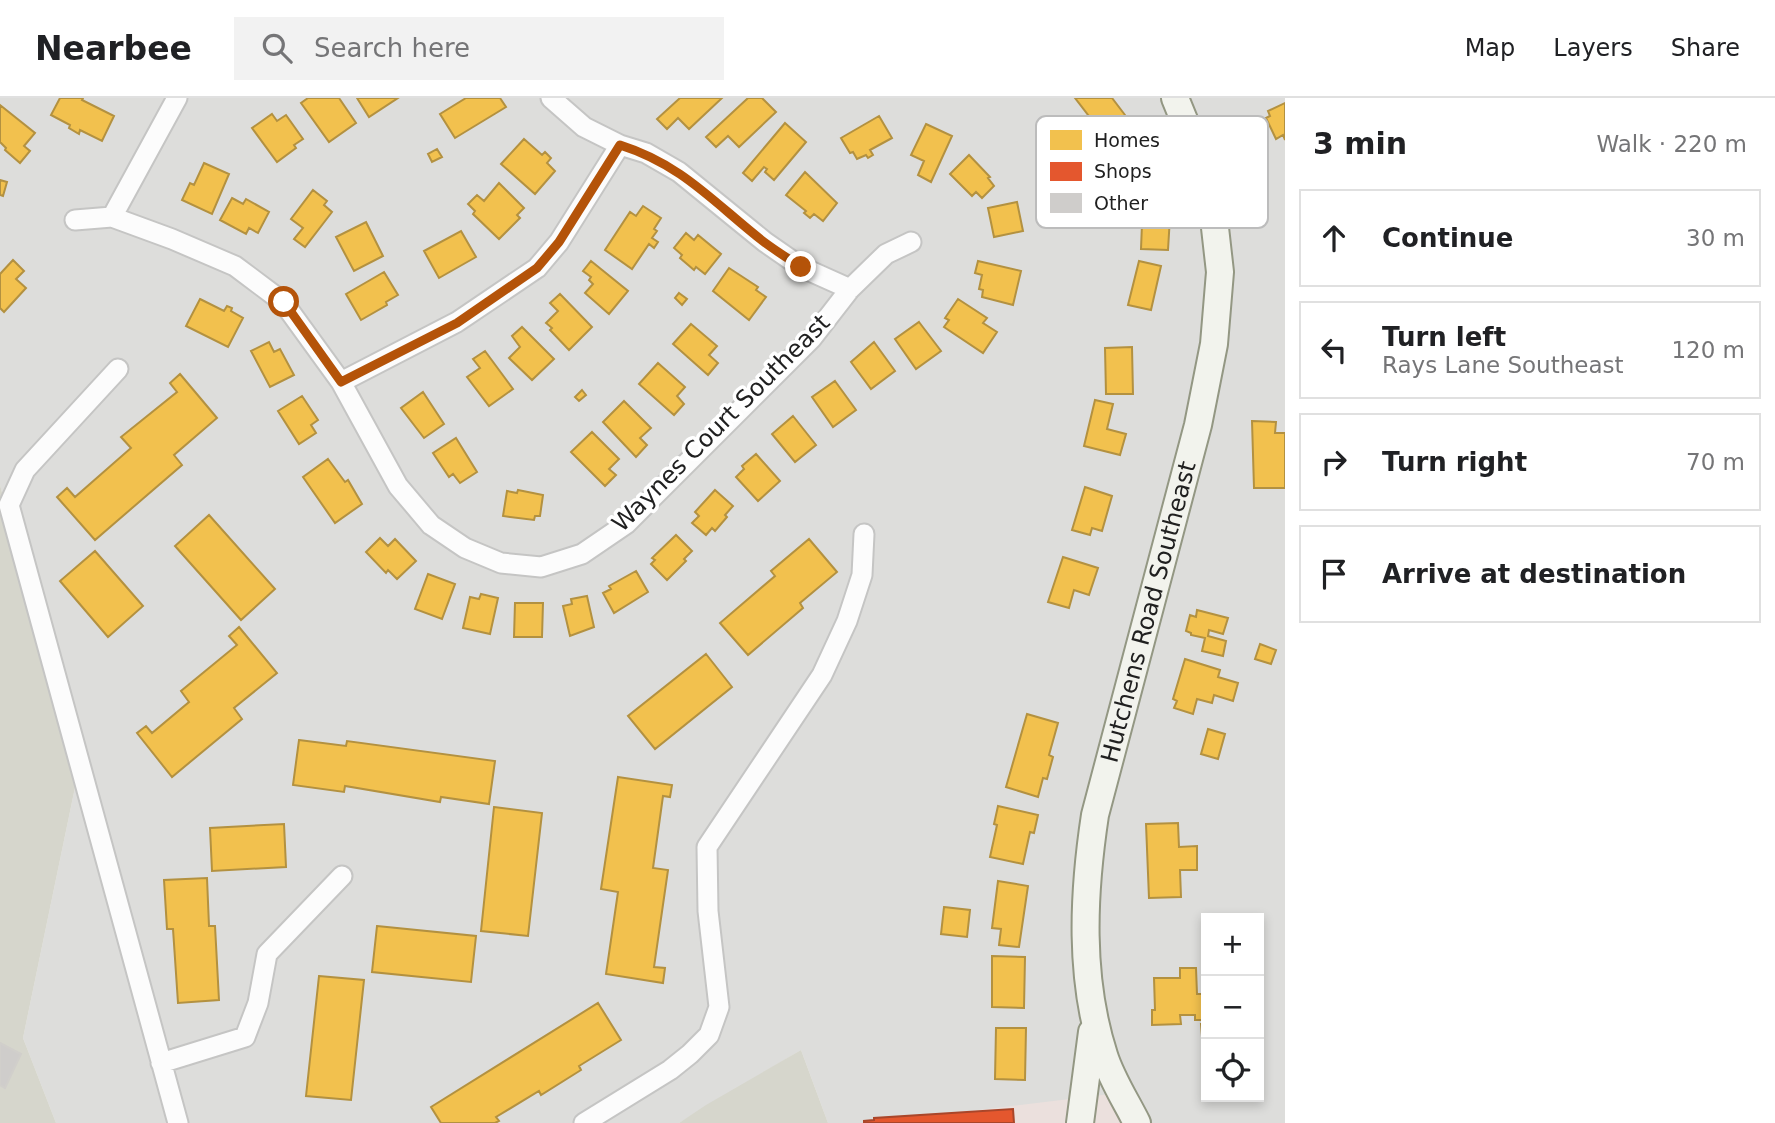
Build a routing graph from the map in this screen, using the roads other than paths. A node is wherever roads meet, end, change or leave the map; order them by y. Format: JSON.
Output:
{"nodes":[{"id":1,"x":177,"y":98,"type":"edge"},
{"id":2,"x":551,"y":98,"type":"edge"},
{"id":3,"x":1175,"y":98,"type":"edge"},
{"id":4,"x":1182,"y":116,"type":"edge"},
{"id":5,"x":620,"y":145,"type":"junction"},
{"id":6,"x":112,"y":218,"type":"junction"},
{"id":7,"x":75,"y":220,"type":"dead end"},
{"id":8,"x":1215,"y":228,"type":"edge"},
{"id":9,"x":911,"y":242,"type":"dead end"},
{"id":10,"x":850,"y":289,"type":"junction"},
{"id":11,"x":118,"y":369,"type":"dead end"},
{"id":12,"x":341,"y":382,"type":"junction"},
{"id":13,"x":864,"y":534,"type":"dead end"},
{"id":14,"x":342,"y":876,"type":"dead end"},
{"id":15,"x":1094,"y":1017,"type":"junction"},
{"id":16,"x":161,"y":1063,"type":"junction"},
{"id":17,"x":178,"y":1123,"type":"edge"},
{"id":18,"x":584,"y":1123,"type":"edge"},
{"id":19,"x":1080,"y":1123,"type":"edge"},
{"id":20,"x":1137,"y":1123,"type":"edge"}],
"edges":[{"from":1,"to":6,"type":"street"},
{"from":2,"to":5,"type":"street"},
{"from":3,"to":4,"type":"street","name":"Hutchens Road Southeast"},
{"from":5,"to":10,"type":"street"},
{"from":5,"to":12,"type":"street"},
{"from":6,"to":7,"type":"street"},
{"from":6,"to":12,"type":"street","name":"Waynes Court Southeast"},
{"from":8,"to":15,"type":"street","name":"Hutchens Road Southeast"},
{"from":9,"to":10,"type":"street","name":"Waynes Court Southeast"},
{"from":10,"to":12,"type":"street","name":"Waynes Court Southeast"},
{"from":11,"to":16,"type":"street"},
{"from":13,"to":18,"type":"street"},
{"from":14,"to":16,"type":"street"},
{"from":15,"to":19,"type":"street"},
{"from":15,"to":20,"type":"street","name":"Hutchens Road Southeast"},
{"from":16,"to":17,"type":"street"}]}
